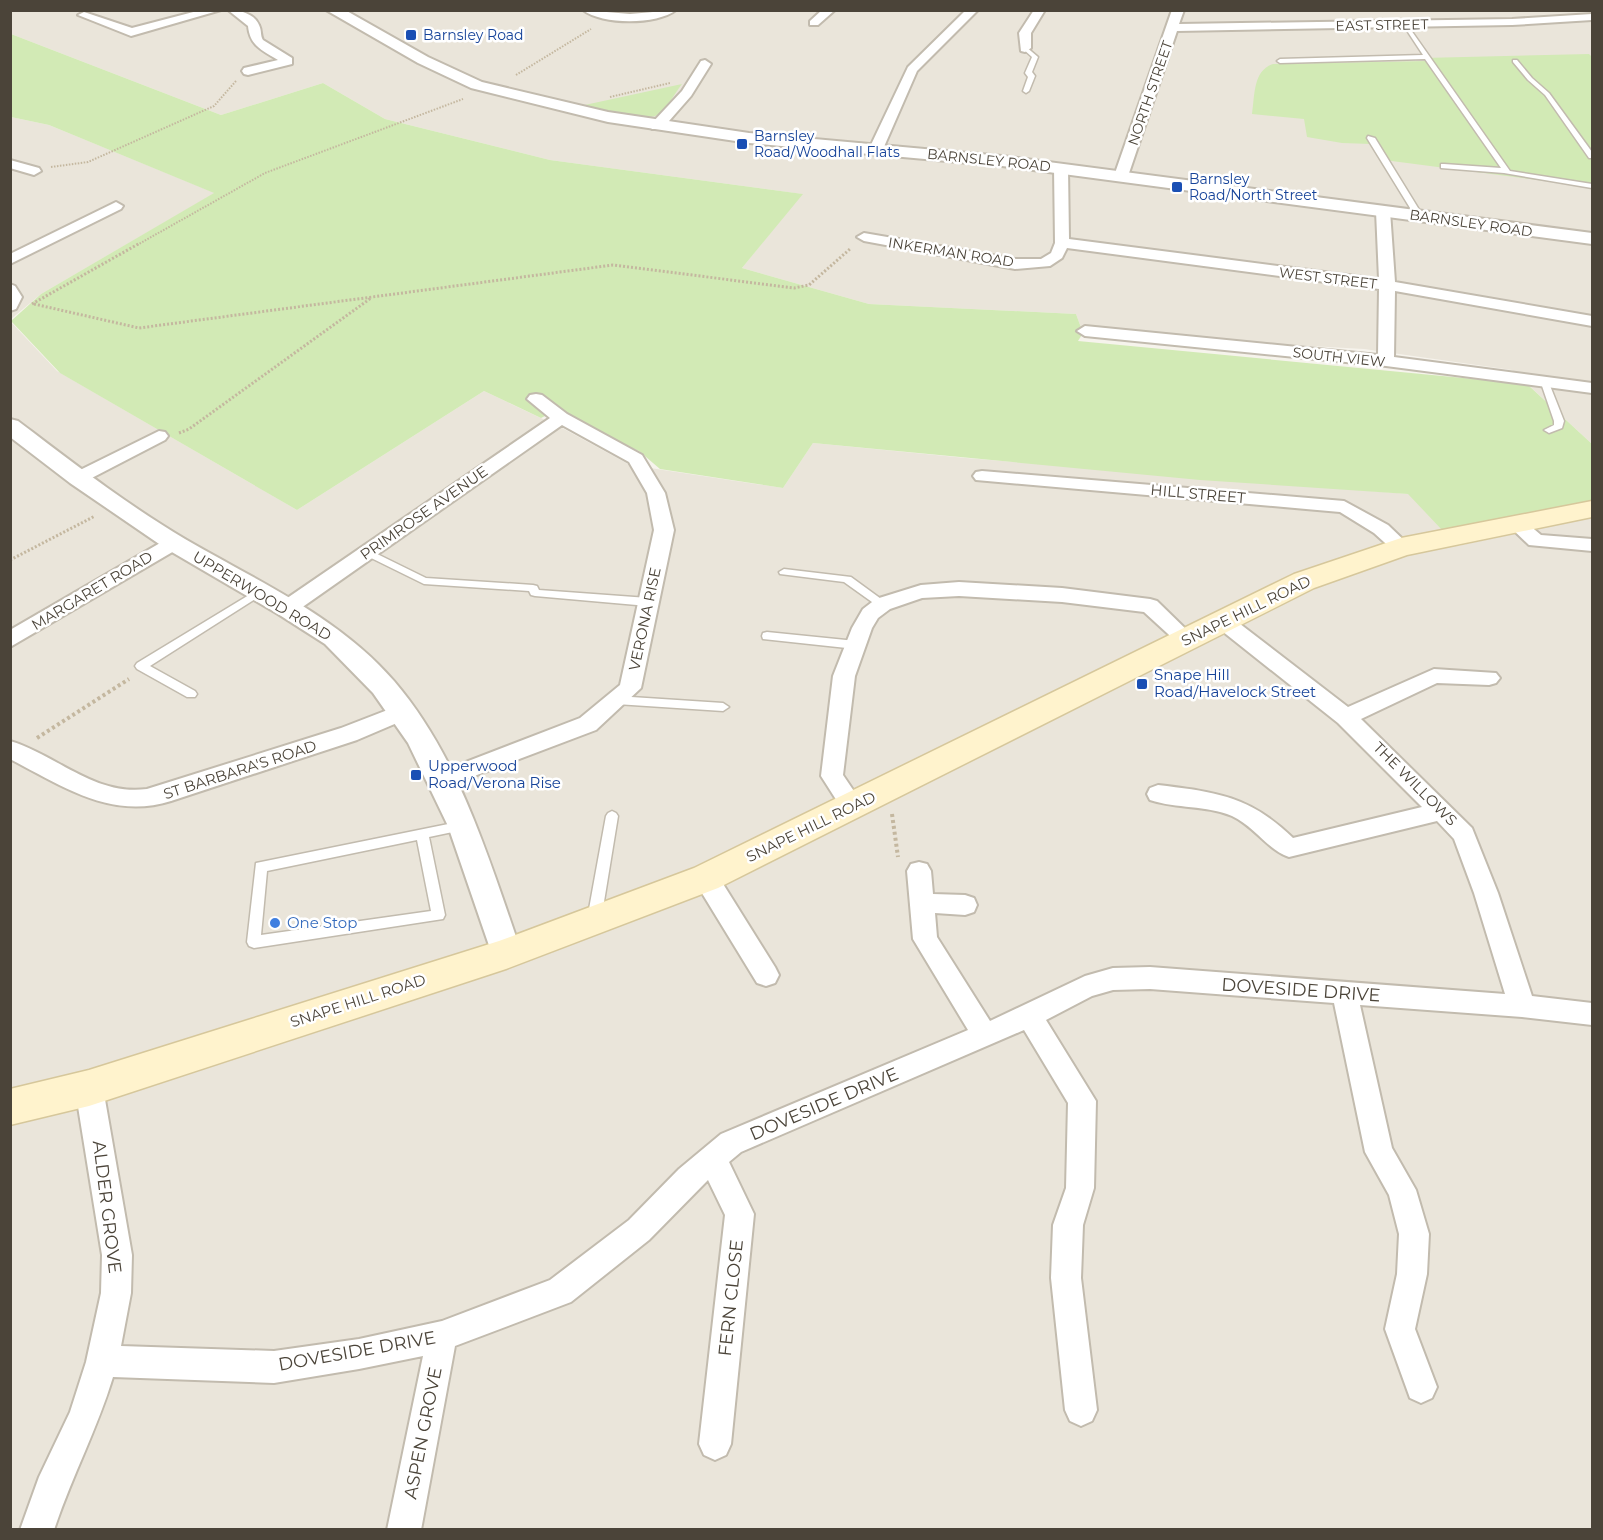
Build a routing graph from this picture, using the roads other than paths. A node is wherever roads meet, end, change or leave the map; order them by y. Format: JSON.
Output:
{"nodes":[{"id":1,"x":216,"y":10,"type":"edge"},
{"id":2,"x":233,"y":10,"type":"edge"},
{"id":3,"x":333,"y":10,"type":"edge"},
{"id":4,"x":588,"y":10,"type":"edge"},
{"id":5,"x":671,"y":10,"type":"edge"},
{"id":6,"x":830,"y":10,"type":"edge"},
{"id":7,"x":973,"y":10,"type":"edge"},
{"id":8,"x":1040,"y":10,"type":"edge"},
{"id":9,"x":1178,"y":10,"type":"edge"},
{"id":10,"x":84,"y":15,"type":"dead end"},
{"id":11,"x":1593,"y":17,"type":"edge"},
{"id":12,"x":814,"y":23,"type":"dead end"},
{"id":13,"x":1404,"y":24,"type":"junction"},
{"id":14,"x":1172,"y":28,"type":"junction"},
{"id":15,"x":1025,"y":48,"type":"joint"},
{"id":16,"x":1428,"y":57,"type":"junction"},
{"id":17,"x":1280,"y":61,"type":"dead end"},
{"id":18,"x":1515,"y":61,"type":"dead end"},
{"id":19,"x":705,"y":64,"type":"dead end"},
{"id":20,"x":248,"y":72,"type":"road end"},
{"id":21,"x":1026,"y":91,"type":"dead end"},
{"id":22,"x":657,"y":126,"type":"junction"},
{"id":23,"x":1371,"y":138,"type":"dead end"},
{"id":24,"x":876,"y":149,"type":"junction"},
{"id":25,"x":1593,"y":156,"type":"edge"},
{"id":26,"x":10,"y":164,"type":"edge"},
{"id":27,"x":1444,"y":166,"type":"dead end"},
{"id":28,"x":1061,"y":168,"type":"junction"},
{"id":29,"x":34,"y":171,"type":"road end"},
{"id":30,"x":1505,"y":171,"type":"junction"},
{"id":31,"x":1121,"y":176,"type":"junction"},
{"id":32,"x":1593,"y":186,"type":"edge"},
{"id":33,"x":116,"y":206,"type":"dead end"},
{"id":34,"x":1383,"y":211,"type":"junction"},
{"id":35,"x":1419,"y":216,"type":"junction"},
{"id":36,"x":864,"y":237,"type":"road end"},
{"id":37,"x":1593,"y":239,"type":"edge"},
{"id":38,"x":1062,"y":243,"type":"junction"},
{"id":39,"x":10,"y":260,"type":"edge"},
{"id":40,"x":1387,"y":285,"type":"junction"},
{"id":41,"x":10,"y":290,"type":"edge"},
{"id":42,"x":17,"y":308,"type":"edge"},
{"id":43,"x":1593,"y":321,"type":"edge"},
{"id":44,"x":1085,"y":331,"type":"dead end"},
{"id":45,"x":1386,"y":361,"type":"junction"},
{"id":46,"x":1545,"y":383,"type":"junction"},
{"id":47,"x":1593,"y":388,"type":"edge"},
{"id":48,"x":536,"y":399,"type":"dead end"},
{"id":49,"x":561,"y":418,"type":"junction"},
{"id":50,"x":10,"y":426,"type":"edge"},
{"id":51,"x":1549,"y":430,"type":"dead end"},
{"id":52,"x":159,"y":436,"type":"road end"},
{"id":53,"x":982,"y":476,"type":"dead end"},
{"id":54,"x":78,"y":478,"type":"junction"},
{"id":55,"x":1593,"y":509,"type":"edge"},
{"id":56,"x":1516,"y":524,"type":"junction"},
{"id":57,"x":174,"y":543,"type":"junction"},
{"id":58,"x":1593,"y":545,"type":"edge"},
{"id":59,"x":1401,"y":547,"type":"junction"},
{"id":60,"x":367,"y":552,"type":"junction"},
{"id":61,"x":784,"y":572,"type":"dead end"},
{"id":62,"x":259,"y":592,"type":"junction"},
{"id":63,"x":648,"y":602,"type":"junction"},
{"id":64,"x":883,"y":604,"type":"junction"},
{"id":65,"x":287,"y":608,"type":"junction"},
{"id":66,"x":1224,"y":622,"type":"junction"},
{"id":67,"x":767,"y":636,"type":"dead end"},
{"id":68,"x":1186,"y":639,"type":"junction"},
{"id":69,"x":10,"y":640,"type":"edge"},
{"id":70,"x":856,"y":645,"type":"junction"},
{"id":71,"x":1489,"y":678,"type":"dead end"},
{"id":72,"x":191,"y":694,"type":"dead end"},
{"id":73,"x":616,"y":700,"type":"junction"},
{"id":74,"x":723,"y":707,"type":"dead end"},
{"id":75,"x":403,"y":712,"type":"junction"},
{"id":76,"x":1346,"y":717,"type":"junction"},
{"id":77,"x":13,"y":750,"type":"edge"},
{"id":78,"x":440,"y":781,"type":"junction"},
{"id":79,"x":1158,"y":794,"type":"dead end"},
{"id":80,"x":852,"y":806,"type":"junction"},
{"id":81,"x":1442,"y":811,"type":"junction"},
{"id":82,"x":612,"y":816,"type":"dead end"},
{"id":83,"x":463,"y":826,"type":"junction"},
{"id":84,"x":422,"y":834,"type":"junction"},
{"id":85,"x":919,"y":871,"type":"dead end"},
{"id":86,"x":706,"y":878,"type":"junction"},
{"id":87,"x":922,"y":903,"type":"junction"},
{"id":88,"x":965,"y":906,"type":"dead end"},
{"id":89,"x":594,"y":921,"type":"junction"},
{"id":90,"x":506,"y":954,"type":"junction"},
{"id":91,"x":765,"y":975,"type":"dead end"},
{"id":92,"x":1345,"y":994,"type":"junction"},
{"id":93,"x":1522,"y":1006,"type":"junction"},
{"id":94,"x":1593,"y":1014,"type":"edge"},
{"id":95,"x":1029,"y":1016,"type":"junction"},
{"id":96,"x":985,"y":1035,"type":"junction"},
{"id":97,"x":89,"y":1088,"type":"junction"},
{"id":98,"x":10,"y":1107,"type":"edge"},
{"id":99,"x":712,"y":1159,"type":"junction"},
{"id":100,"x":442,"y":1336,"type":"junction"},
{"id":101,"x":102,"y":1362,"type":"junction"},
{"id":102,"x":1421,"y":1387,"type":"dead end"},
{"id":103,"x":1081,"y":1410,"type":"dead end"},
{"id":104,"x":715,"y":1444,"type":"dead end"},
{"id":105,"x":37,"y":1530,"type":"edge"},
{"id":106,"x":404,"y":1530,"type":"edge"}],
"edges":[{"from":1,"to":10,"type":"street"},
{"from":2,"to":20,"type":"street"},
{"from":3,"to":22,"type":"street","name":"BARNSLEY ROAD"},
{"from":4,"to":5,"type":"street"},
{"from":6,"to":12,"type":"street"},
{"from":7,"to":24,"type":"street"},
{"from":8,"to":15,"type":"street"},
{"from":9,"to":14,"type":"street","name":"NORTH STREET"},
{"from":11,"to":13,"type":"street","name":"EAST STREET"},
{"from":13,"to":14,"type":"street","name":"EAST STREET"},
{"from":13,"to":16,"type":"lane"},
{"from":14,"to":31,"type":"street","name":"NORTH STREET"},
{"from":15,"to":21,"type":"lane"},
{"from":16,"to":17,"type":"lane"},
{"from":16,"to":30,"type":"lane"},
{"from":18,"to":25,"type":"lane"},
{"from":19,"to":22,"type":"street"},
{"from":22,"to":24,"type":"street","name":"BARNSLEY ROAD"},
{"from":23,"to":35,"type":"lane"},
{"from":24,"to":28,"type":"street","name":"BARNSLEY ROAD"},
{"from":26,"to":29,"type":"street"},
{"from":27,"to":30,"type":"lane"},
{"from":28,"to":31,"type":"street","name":"BARNSLEY ROAD"},
{"from":28,"to":38,"type":"street"},
{"from":30,"to":32,"type":"lane"},
{"from":31,"to":34,"type":"street","name":"BARNSLEY ROAD"},
{"from":33,"to":39,"type":"street"},
{"from":34,"to":35,"type":"street","name":"BARNSLEY ROAD"},
{"from":34,"to":40,"type":"street"},
{"from":35,"to":37,"type":"street","name":"BARNSLEY ROAD"},
{"from":36,"to":38,"type":"street","name":"INKERMAN ROAD"},
{"from":38,"to":40,"type":"street","name":"WEST STREET"},
{"from":40,"to":43,"type":"street","name":"WEST STREET"},
{"from":40,"to":45,"type":"street"},
{"from":41,"to":42,"type":"street"},
{"from":44,"to":45,"type":"street","name":"SOUTH VIEW"},
{"from":45,"to":46,"type":"street","name":"SOUTH VIEW"},
{"from":46,"to":47,"type":"street","name":"SOUTH VIEW"},
{"from":46,"to":51,"type":"lane"},
{"from":48,"to":49,"type":"street","name":"VERONA RISE"},
{"from":49,"to":60,"type":"street","name":"PRIMROSE AVENUE"},
{"from":49,"to":63,"type":"street","name":"VERONA RISE"},
{"from":50,"to":54,"type":"street","name":"UPPERWOOD ROAD"},
{"from":52,"to":54,"type":"street"},
{"from":53,"to":59,"type":"street","name":"HILL STREET"},
{"from":54,"to":57,"type":"street","name":"UPPERWOOD ROAD"},
{"from":55,"to":56,"type":"main road","name":"SNAPE HILL ROAD"},
{"from":56,"to":58,"type":"street"},
{"from":56,"to":59,"type":"main road","name":"SNAPE HILL ROAD"},
{"from":57,"to":62,"type":"street","name":"UPPERWOOD ROAD"},
{"from":57,"to":69,"type":"street","name":"MARGARET ROAD"},
{"from":59,"to":66,"type":"main road","name":"SNAPE HILL ROAD"},
{"from":60,"to":63,"type":"lane"},
{"from":60,"to":65,"type":"street","name":"PRIMROSE AVENUE"},
{"from":61,"to":64,"type":"lane"},
{"from":62,"to":65,"type":"street","name":"UPPERWOOD ROAD"},
{"from":62,"to":72,"type":"lane"},
{"from":63,"to":73,"type":"street","name":"VERONA RISE"},
{"from":64,"to":68,"type":"street"},
{"from":64,"to":70,"type":"street"},
{"from":65,"to":75,"type":"street","name":"UPPERWOOD ROAD"},
{"from":66,"to":68,"type":"main road","name":"SNAPE HILL ROAD"},
{"from":66,"to":76,"type":"street","name":"THE WILLOWS"},
{"from":67,"to":70,"type":"lane"},
{"from":68,"to":80,"type":"main road","name":"SNAPE HILL ROAD"},
{"from":70,"to":80,"type":"street"},
{"from":71,"to":76,"type":"street"},
{"from":73,"to":74,"type":"lane"},
{"from":73,"to":78,"type":"street","name":"VERONA RISE"},
{"from":75,"to":77,"type":"street","name":"ST BARBARA'S ROAD"},
{"from":75,"to":78,"type":"street","name":"UPPERWOOD ROAD"},
{"from":76,"to":81,"type":"street","name":"THE WILLOWS"},
{"from":78,"to":83,"type":"street","name":"UPPERWOOD ROAD"},
{"from":79,"to":81,"type":"street"},
{"from":80,"to":86,"type":"main road","name":"SNAPE HILL ROAD"},
{"from":81,"to":93,"type":"street","name":"THE WILLOWS"},
{"from":82,"to":89,"type":"lane"},
{"from":83,"to":84,"type":"lane"},
{"from":83,"to":90,"type":"street","name":"UPPERWOOD ROAD"},
{"from":84,"to":84,"type":"lane"},
{"from":85,"to":87,"type":"street"},
{"from":86,"to":89,"type":"main road","name":"SNAPE HILL ROAD"},
{"from":86,"to":91,"type":"street"},
{"from":87,"to":88,"type":"street"},
{"from":87,"to":96,"type":"street"},
{"from":89,"to":90,"type":"main road","name":"SNAPE HILL ROAD"},
{"from":90,"to":97,"type":"main road","name":"SNAPE HILL ROAD"},
{"from":92,"to":93,"type":"street","name":"DOVESIDE DRIVE"},
{"from":92,"to":95,"type":"street","name":"DOVESIDE DRIVE"},
{"from":92,"to":102,"type":"street"},
{"from":93,"to":94,"type":"street","name":"DOVESIDE DRIVE"},
{"from":95,"to":96,"type":"street","name":"DOVESIDE DRIVE"},
{"from":95,"to":103,"type":"street"},
{"from":96,"to":99,"type":"street","name":"DOVESIDE DRIVE"},
{"from":97,"to":98,"type":"main road","name":"SNAPE HILL ROAD"},
{"from":97,"to":101,"type":"street","name":"ALDER GROVE"},
{"from":99,"to":100,"type":"street","name":"DOVESIDE DRIVE"},
{"from":99,"to":104,"type":"street","name":"FERN CLOSE"},
{"from":100,"to":101,"type":"street","name":"DOVESIDE DRIVE"},
{"from":100,"to":106,"type":"street","name":"ASPEN GROVE"},
{"from":101,"to":105,"type":"street","name":"ALDER GROVE"}]}
